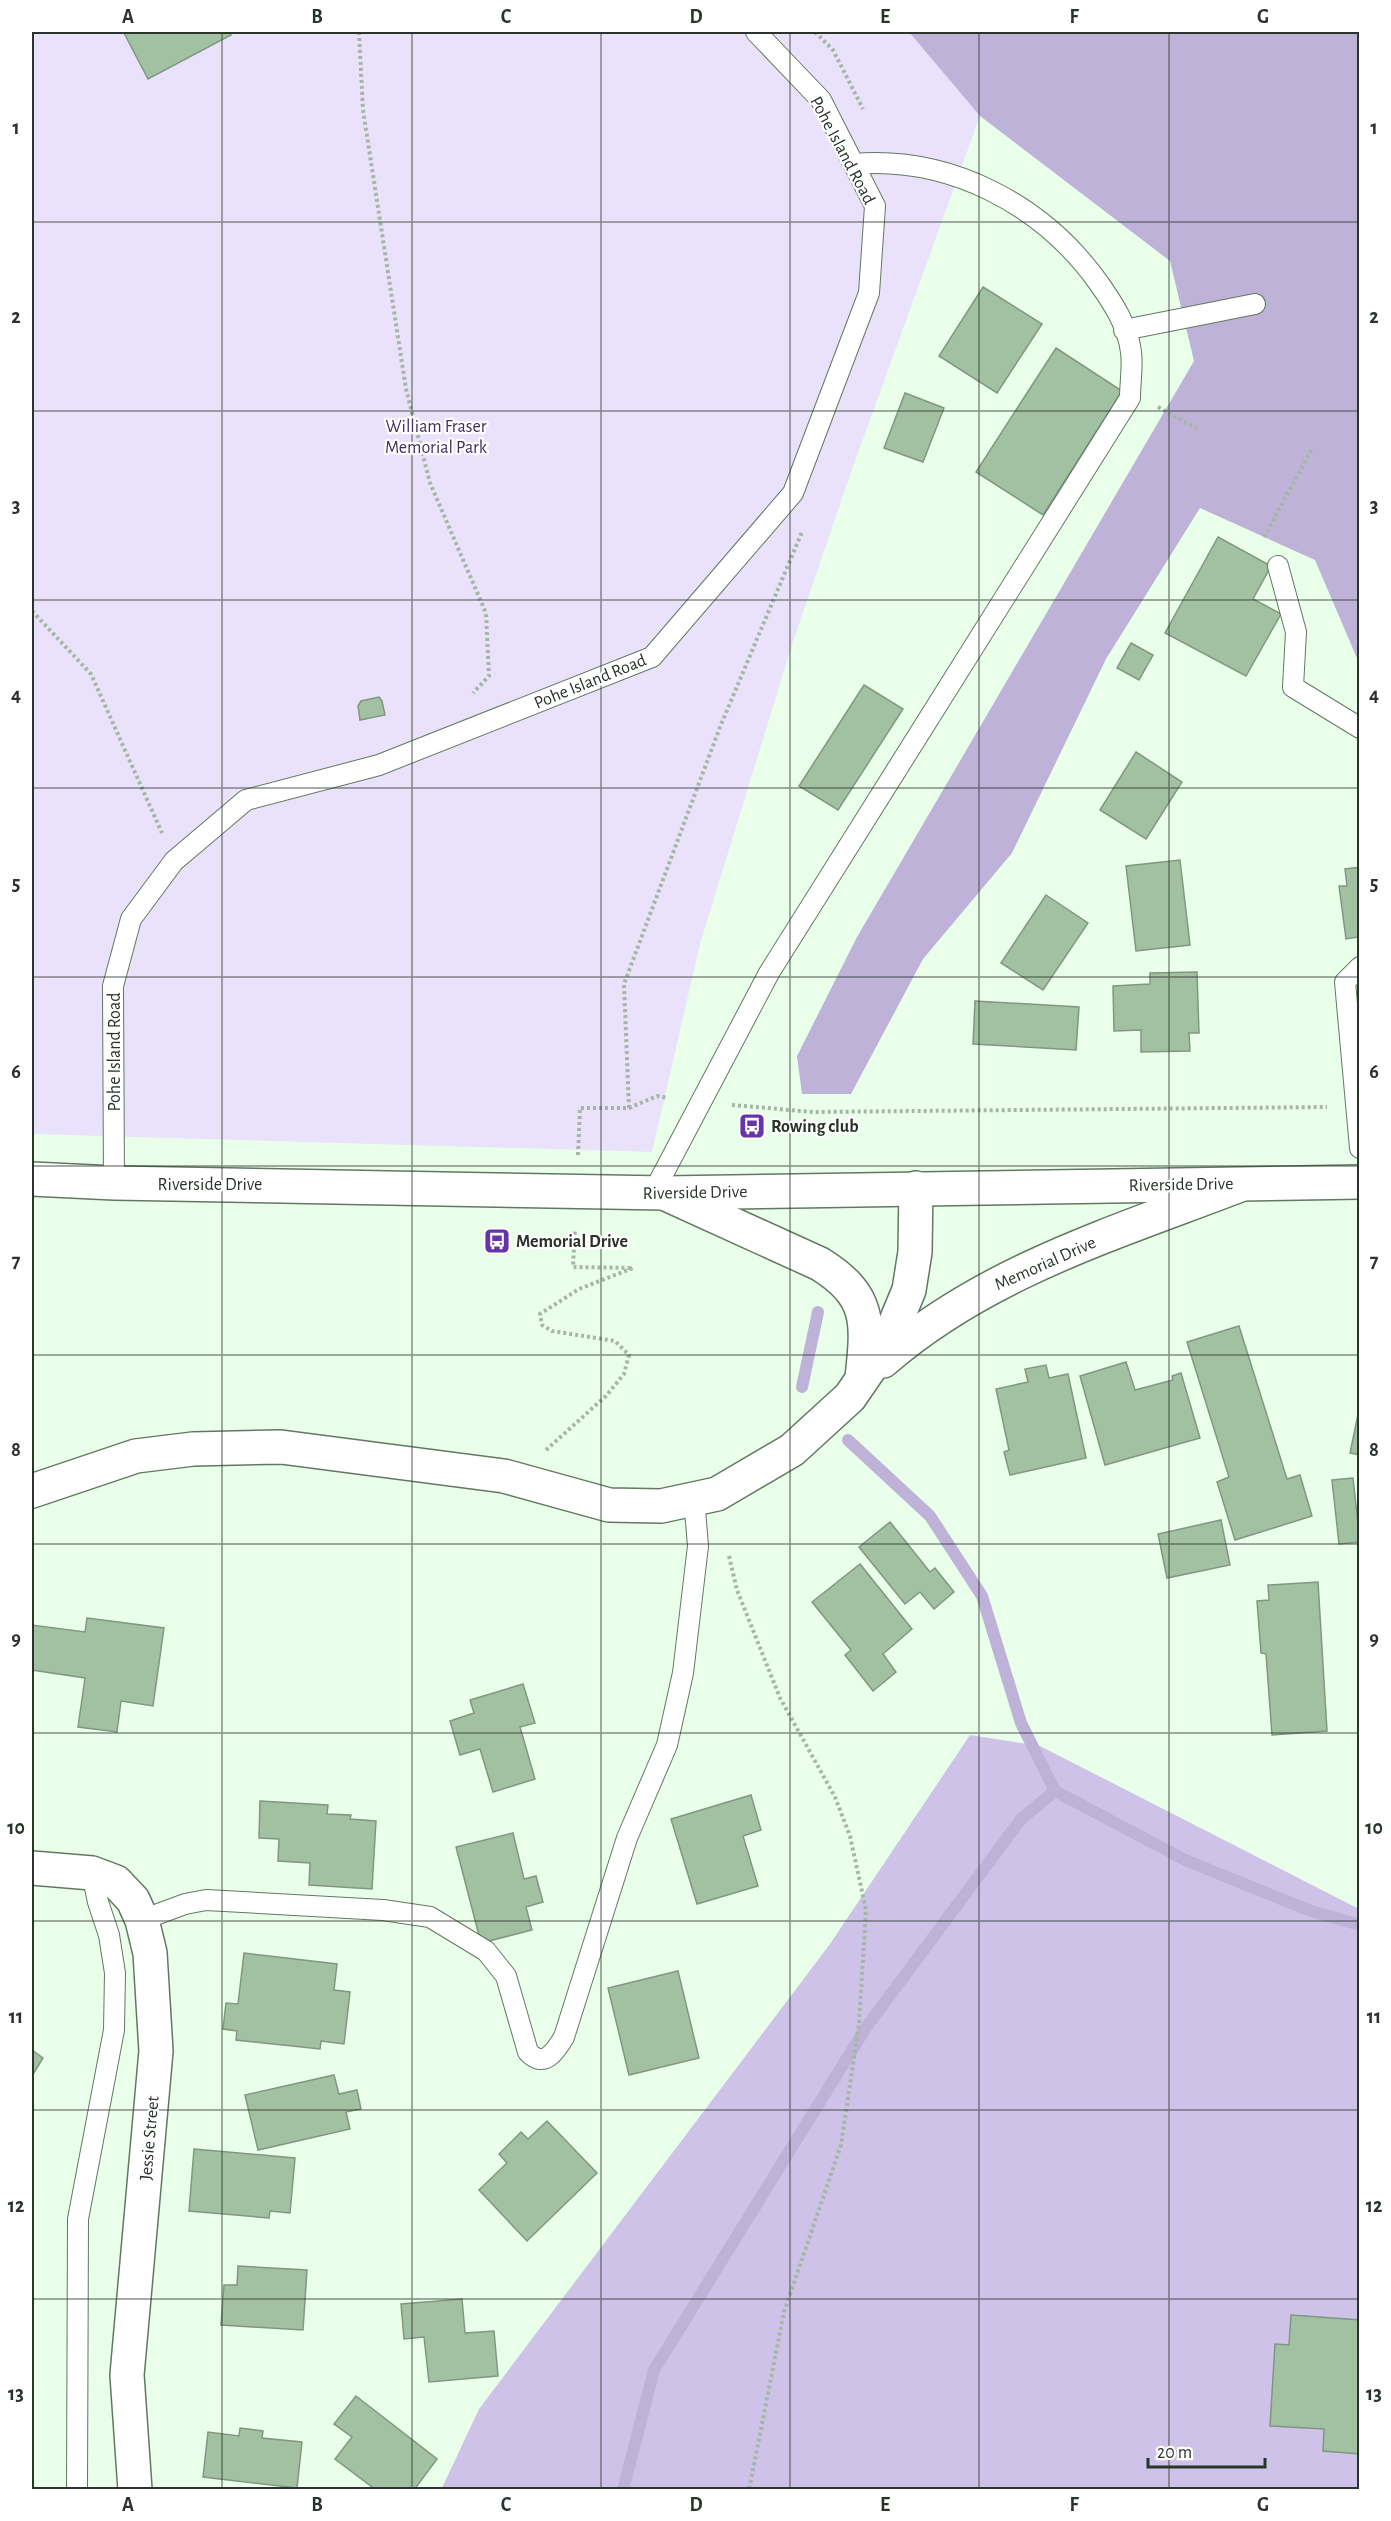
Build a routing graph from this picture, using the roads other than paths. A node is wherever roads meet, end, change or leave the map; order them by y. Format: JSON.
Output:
{"nodes":[{"id":1,"x":756,"y":32,"type":"edge"},
{"id":2,"x":854,"y":164,"type":"junction"},
{"id":3,"x":1255,"y":304,"type":"dead end"},
{"id":4,"x":1124,"y":330,"type":"junction"},
{"id":5,"x":1278,"y":566,"type":"dead end"},
{"id":6,"x":1359,"y":729,"type":"edge"},
{"id":7,"x":1359,"y":967,"type":"edge"},
{"id":8,"x":1359,"y":1148,"type":"edge"},
{"id":9,"x":32,"y":1179,"type":"edge"},
{"id":10,"x":1359,"y":1182,"type":"edge"},
{"id":11,"x":114,"y":1183,"type":"junction"},
{"id":12,"x":1248,"y":1183,"type":"junction"},
{"id":13,"x":916,"y":1188,"type":"junction"},
{"id":14,"x":658,"y":1193,"type":"junction"},
{"id":15,"x":862,"y":1380,"type":"junction"},
{"id":16,"x":32,"y":1491,"type":"edge"},
{"id":17,"x":705,"y":1496,"type":"junction"},
{"id":18,"x":32,"y":1868,"type":"edge"},
{"id":19,"x":92,"y":1873,"type":"junction"},
{"id":20,"x":142,"y":1920,"type":"junction"},
{"id":21,"x":77,"y":2490,"type":"edge"},
{"id":22,"x":135,"y":2490,"type":"edge"}],
"edges":[{"from":1,"to":2,"type":"lane","name":"Pohe Island Road"},
{"from":2,"to":4,"type":"lane"},
{"from":2,"to":11,"type":"lane","name":"Pohe Island Road"},
{"from":3,"to":4,"type":"lane"},
{"from":4,"to":14,"type":"lane"},
{"from":5,"to":6,"type":"lane"},
{"from":7,"to":8,"type":"lane"},
{"from":9,"to":11,"type":"street","name":"Riverside Drive"},
{"from":10,"to":12,"type":"street","name":"Riverside Drive"},
{"from":11,"to":14,"type":"street","name":"Riverside Drive"},
{"from":12,"to":13,"type":"street","name":"Riverside Drive"},
{"from":12,"to":15,"type":"street","name":"Memorial Drive"},
{"from":13,"to":14,"type":"street","name":"Riverside Drive"},
{"from":13,"to":15,"type":"street","name":"Memorial Drive"},
{"from":14,"to":15,"type":"street"},
{"from":15,"to":17,"type":"street","name":"Memorial Drive"},
{"from":16,"to":17,"type":"street","name":"Memorial Drive"},
{"from":17,"to":20,"type":"lane"},
{"from":18,"to":19,"type":"street","name":"Jessie Street"},
{"from":19,"to":20,"type":"street","name":"Jessie Street"},
{"from":19,"to":21,"type":"lane"},
{"from":20,"to":22,"type":"street","name":"Jessie Street"}]}
